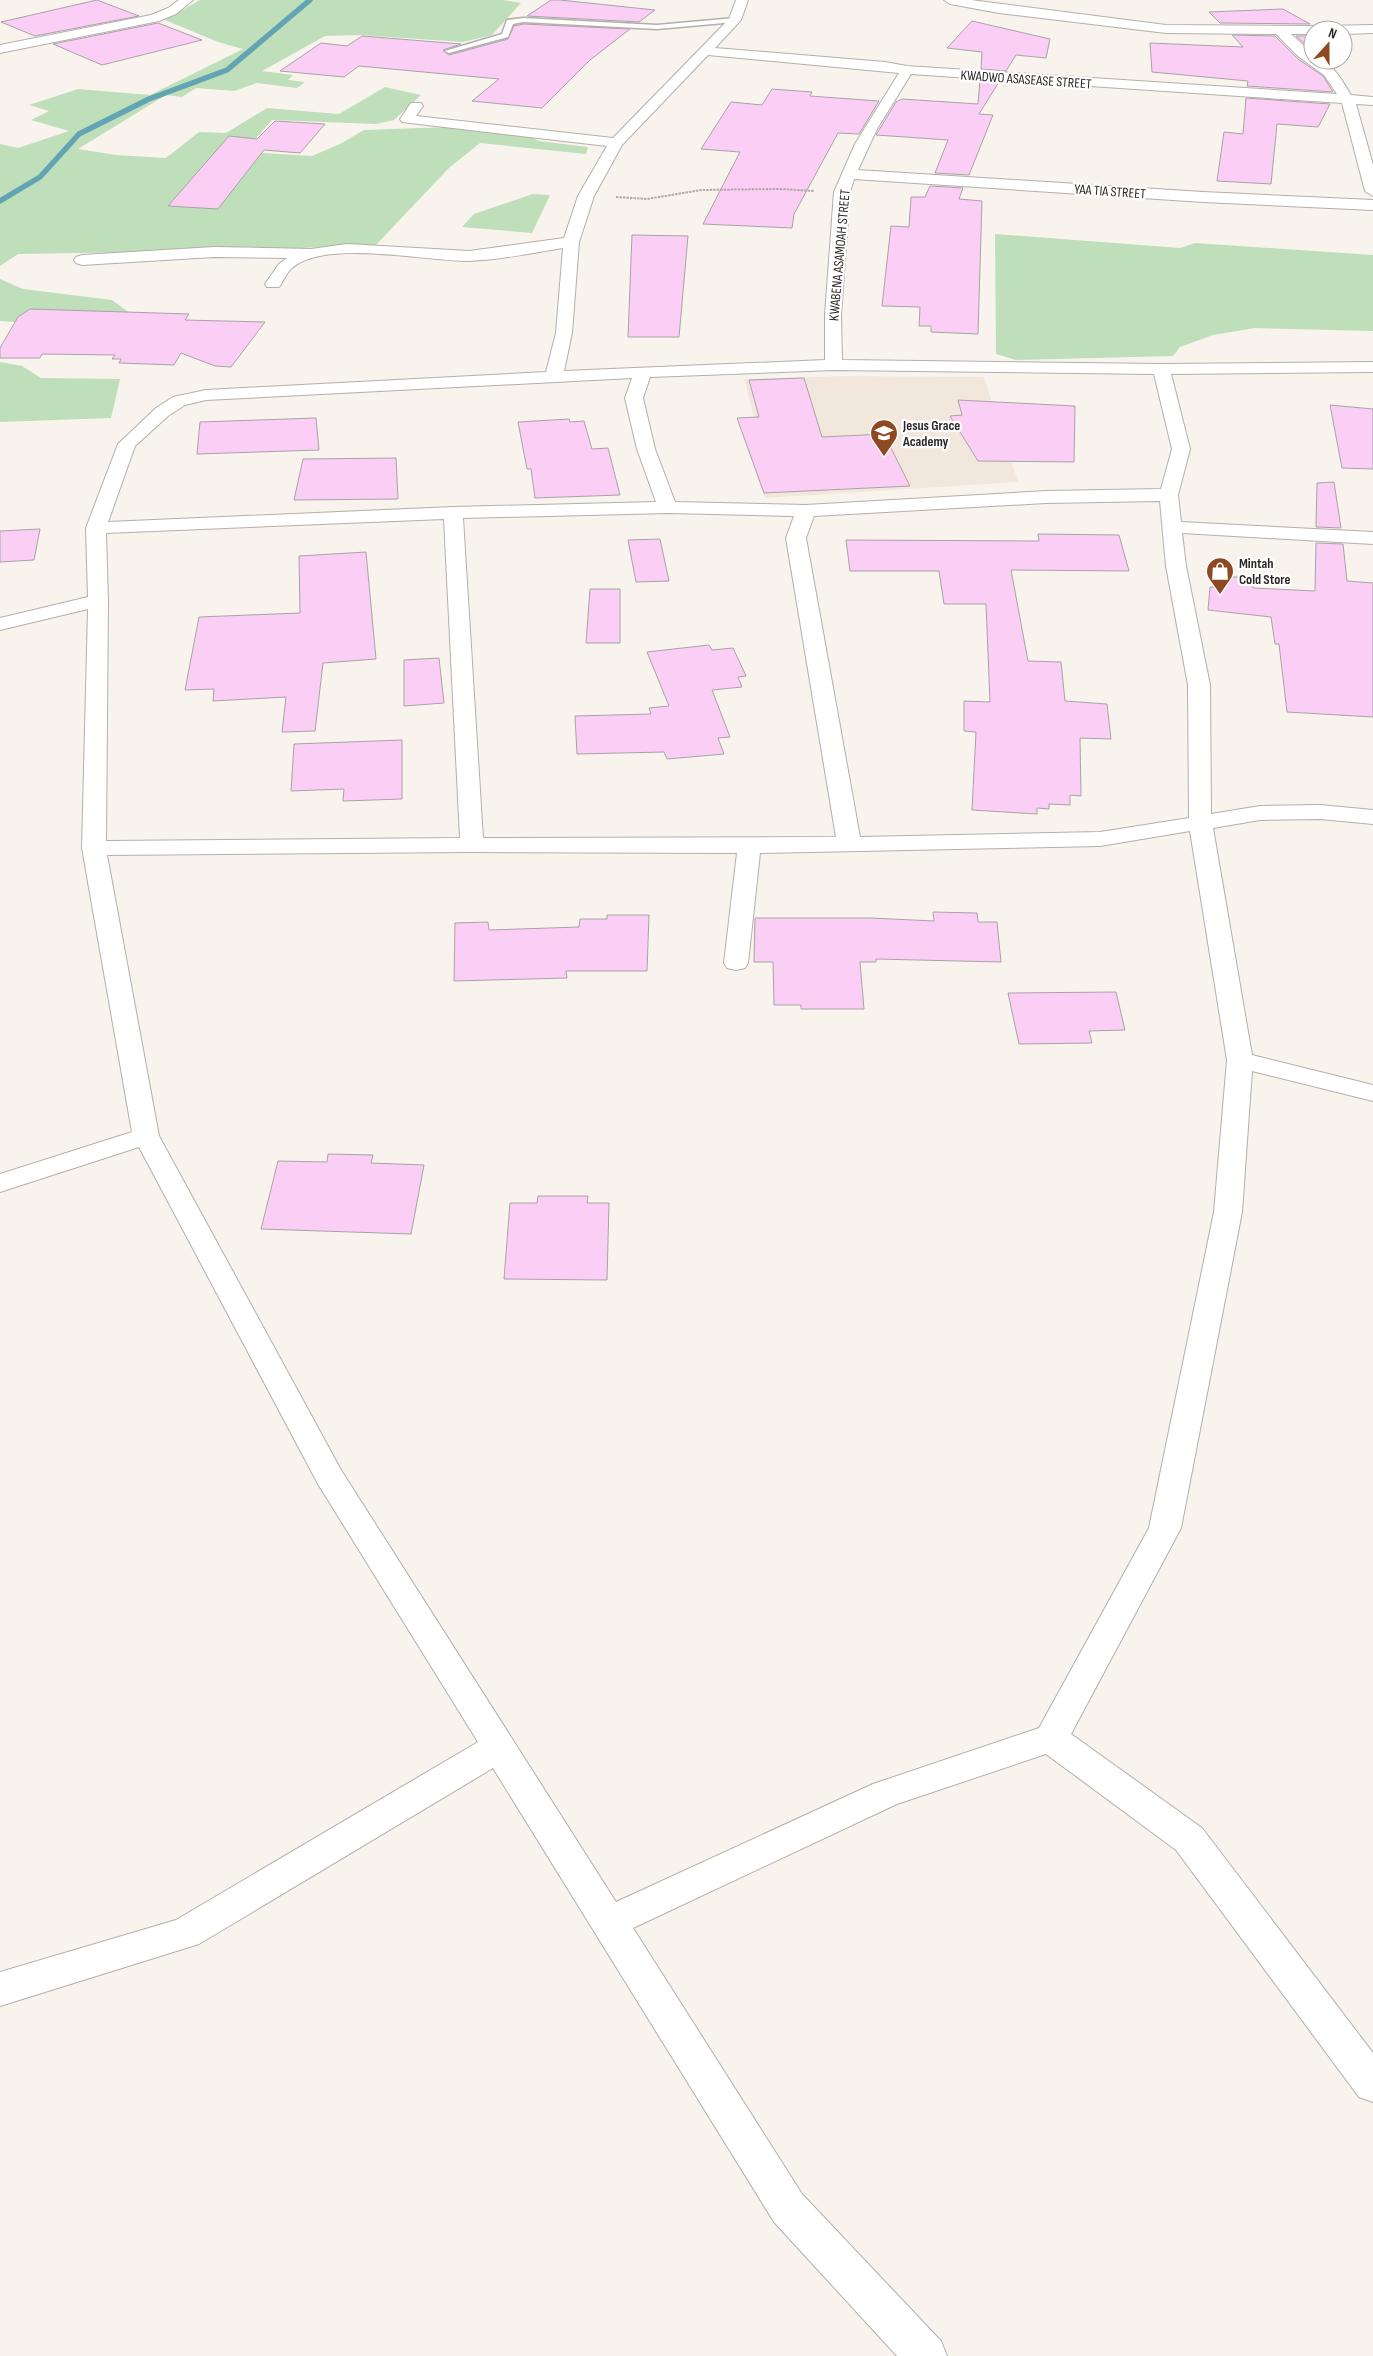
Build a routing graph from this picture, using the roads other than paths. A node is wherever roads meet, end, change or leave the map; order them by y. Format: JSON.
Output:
{"nodes":[{"id":1,"x":187,"y":0,"type":"edge"},
{"id":2,"x":742,"y":0,"type":"edge"},
{"id":3,"x":950,"y":0,"type":"edge"},
{"id":4,"x":735,"y":20,"type":"junction"},
{"id":5,"x":1353,"y":29,"type":"edge"},
{"id":6,"x":1373,"y":29,"type":"edge"},
{"id":7,"x":1303,"y":30,"type":"edge"},
{"id":8,"x":1281,"y":31,"type":"junction"},
{"id":9,"x":0,"y":49,"type":"edge"},
{"id":10,"x":449,"y":51,"type":"dead end"},
{"id":11,"x":704,"y":51,"type":"junction"},
{"id":12,"x":907,"y":70,"type":"junction"},
{"id":13,"x":1348,"y":101,"type":"junction"},
{"id":14,"x":1373,"y":101,"type":"edge"},
{"id":15,"x":416,"y":106,"type":"dead end"},
{"id":16,"x":616,"y":143,"type":"junction"},
{"id":17,"x":848,"y":174,"type":"junction"},
{"id":18,"x":1373,"y":191,"type":"edge"},
{"id":19,"x":1373,"y":205,"type":"edge"},
{"id":20,"x":571,"y":242,"type":"junction"},
{"id":21,"x":309,"y":253,"type":"junction"},
{"id":22,"x":82,"y":260,"type":"dead end"},
{"id":23,"x":273,"y":284,"type":"dead end"},
{"id":24,"x":834,"y":365,"type":"junction"},
{"id":25,"x":1373,"y":367,"type":"edge"},
{"id":26,"x":1161,"y":369,"type":"junction"},
{"id":27,"x":643,"y":372,"type":"junction"},
{"id":28,"x":554,"y":376,"type":"junction"},
{"id":29,"x":1170,"y":495,"type":"junction"},
{"id":30,"x":668,"y":507,"type":"junction"},
{"id":31,"x":806,"y":512,"type":"junction"},
{"id":32,"x":453,"y":513,"type":"junction"},
{"id":33,"x":1172,"y":527,"type":"junction"},
{"id":34,"x":96,"y":528,"type":"junction"},
{"id":35,"x":1373,"y":538,"type":"edge"},
{"id":36,"x":98,"y":601,"type":"junction"},
{"id":37,"x":0,"y":624,"type":"edge"},
{"id":38,"x":1373,"y":816,"type":"edge"},
{"id":39,"x":1200,"y":821,"type":"junction"},
{"id":40,"x":849,"y":843,"type":"junction"},
{"id":41,"x":472,"y":844,"type":"junction"},
{"id":42,"x":750,"y":846,"type":"junction"},
{"id":43,"x":94,"y":848,"type":"junction"},
{"id":44,"x":736,"y":963,"type":"dead end"},
{"id":45,"x":1240,"y":1060,"type":"junction"},
{"id":46,"x":1373,"y":1093,"type":"edge"},
{"id":47,"x":146,"y":1136,"type":"junction"},
{"id":48,"x":0,"y":1183,"type":"edge"},
{"id":49,"x":1052,"y":1738,"type":"junction"},
{"id":50,"x":499,"y":1747,"type":"junction"},
{"id":51,"x":609,"y":1922,"type":"junction"},
{"id":52,"x":0,"y":1989,"type":"edge"},
{"id":53,"x":1373,"y":2084,"type":"edge"},
{"id":54,"x":926,"y":2356,"type":"edge"}],
"edges":[{"from":1,"to":9,"type":"street"},
{"from":2,"to":4,"type":"street"},
{"from":3,"to":8,"type":"street"},
{"from":4,"to":10,"type":"lane"},
{"from":4,"to":11,"type":"street"},
{"from":5,"to":6,"type":"street"},
{"from":7,"to":8,"type":"street"},
{"from":8,"to":13,"type":"street"},
{"from":11,"to":12,"type":"street","name":"KWADWO ASASEASE STREET"},
{"from":11,"to":16,"type":"street"},
{"from":12,"to":13,"type":"street","name":"KWADWO ASASEASE STREET"},
{"from":12,"to":17,"type":"street","name":"KWABENA ASAMOAH STREET"},
{"from":13,"to":14,"type":"street","name":"KWADWO ASASEASE STREET"},
{"from":13,"to":18,"type":"street"},
{"from":15,"to":16,"type":"street"},
{"from":16,"to":20,"type":"street"},
{"from":17,"to":19,"type":"street","name":"YAA TIA STREET"},
{"from":17,"to":24,"type":"street","name":"KWABENA ASAMOAH STREET"},
{"from":20,"to":21,"type":"street"},
{"from":20,"to":28,"type":"street"},
{"from":21,"to":22,"type":"street"},
{"from":21,"to":23,"type":"street"},
{"from":24,"to":26,"type":"street"},
{"from":24,"to":27,"type":"street"},
{"from":25,"to":26,"type":"street"},
{"from":26,"to":29,"type":"street"},
{"from":27,"to":28,"type":"street"},
{"from":27,"to":30,"type":"street"},
{"from":28,"to":34,"type":"street"},
{"from":29,"to":31,"type":"street"},
{"from":29,"to":33,"type":"street"},
{"from":30,"to":31,"type":"street"},
{"from":30,"to":32,"type":"street"},
{"from":31,"to":40,"type":"street"},
{"from":32,"to":34,"type":"street"},
{"from":32,"to":41,"type":"street"},
{"from":33,"to":35,"type":"street"},
{"from":33,"to":39,"type":"street"},
{"from":34,"to":36,"type":"street"},
{"from":36,"to":37,"type":"street"},
{"from":36,"to":43,"type":"street"},
{"from":38,"to":39,"type":"street"},
{"from":39,"to":40,"type":"street"},
{"from":39,"to":45,"type":"street"},
{"from":40,"to":42,"type":"street"},
{"from":41,"to":42,"type":"street"},
{"from":41,"to":43,"type":"street"},
{"from":42,"to":44,"type":"street"},
{"from":43,"to":47,"type":"street"},
{"from":45,"to":46,"type":"street"},
{"from":45,"to":49,"type":"street"},
{"from":47,"to":48,"type":"street"},
{"from":47,"to":50,"type":"street"},
{"from":49,"to":51,"type":"street"},
{"from":49,"to":53,"type":"street"},
{"from":50,"to":51,"type":"street"},
{"from":50,"to":52,"type":"street"},
{"from":51,"to":54,"type":"street"}]}
